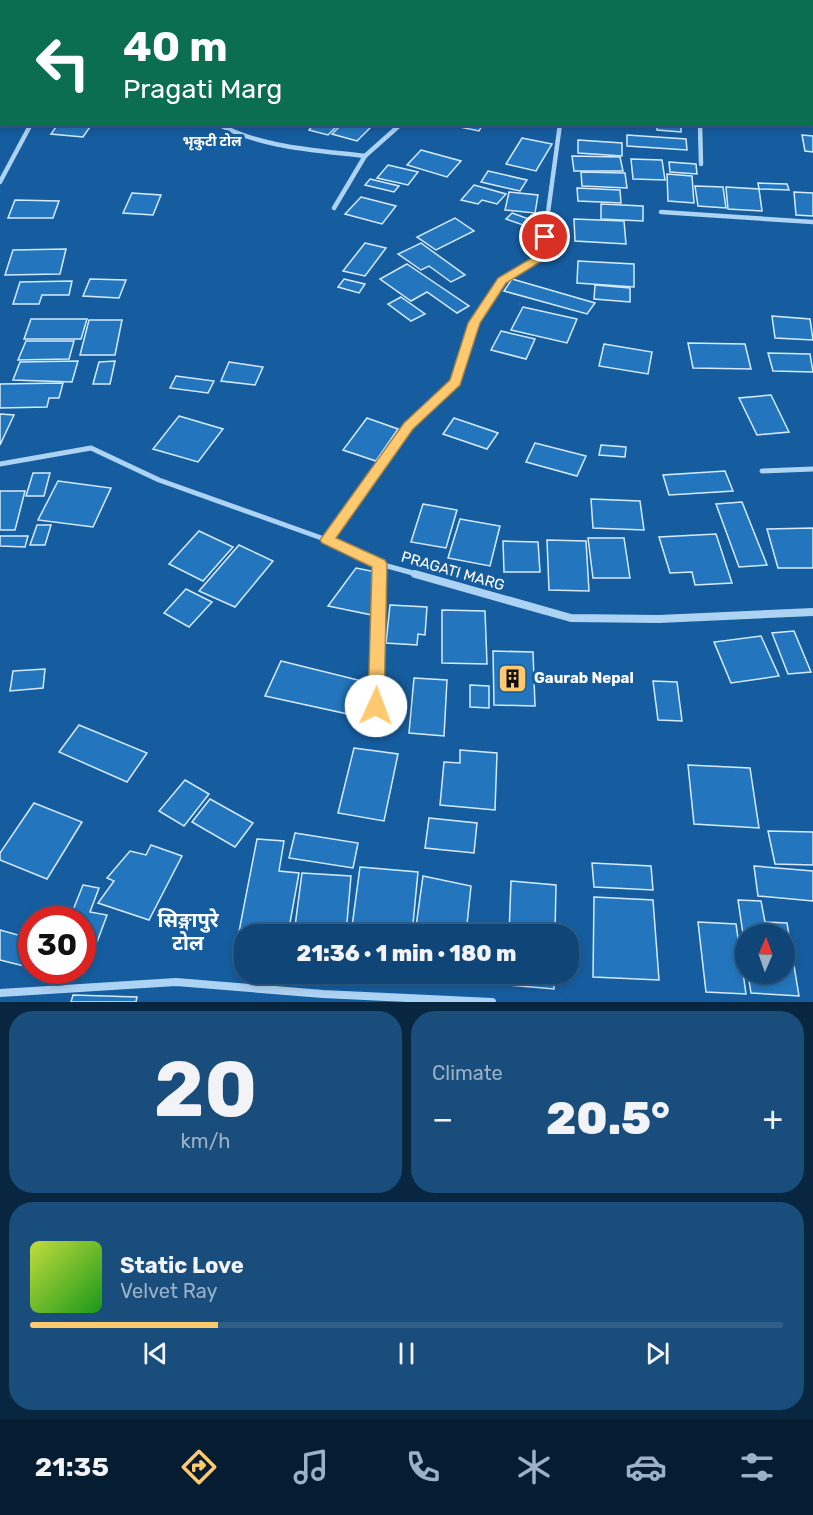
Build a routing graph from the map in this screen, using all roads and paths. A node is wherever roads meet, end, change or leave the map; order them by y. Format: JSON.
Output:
{"nodes":[{"id":1,"x":30,"y":126,"type":"edge"},
{"id":2,"x":221,"y":126,"type":"edge"},
{"id":3,"x":399,"y":126,"type":"edge"},
{"id":4,"x":560,"y":126,"type":"edge"},
{"id":5,"x":700,"y":126,"type":"edge"},
{"id":6,"x":365,"y":156,"type":"junction"},
{"id":7,"x":701,"y":164,"type":"dead end"},
{"id":8,"x":0,"y":182,"type":"edge"},
{"id":9,"x":334,"y":208,"type":"dead end"},
{"id":10,"x":661,"y":212,"type":"dead end"},
{"id":11,"x":813,"y":222,"type":"edge"},
{"id":12,"x":0,"y":464,"type":"edge"},
{"id":13,"x":813,"y":469,"type":"edge"},
{"id":14,"x":762,"y":471,"type":"dead end"},
{"id":15,"x":327,"y":540,"type":"junction"},
{"id":16,"x":380,"y":564,"type":"junction"},
{"id":17,"x":813,"y":612,"type":"edge"},
{"id":18,"x":376,"y":706,"type":"dead end"},
{"id":19,"x":0,"y":993,"type":"edge"},
{"id":20,"x":492,"y":1002,"type":"edge"}],
"edges":[{"from":1,"to":8,"type":"street"},
{"from":2,"to":6,"type":"street"},
{"from":3,"to":6,"type":"street"},
{"from":4,"to":15,"type":"street"},
{"from":5,"to":7,"type":"street"},
{"from":6,"to":9,"type":"street"},
{"from":10,"to":11,"type":"street"},
{"from":12,"to":15,"type":"street","name":"PRAGATI MARG"},
{"from":13,"to":14,"type":"street"},
{"from":15,"to":16,"type":"street","name":"PRAGATI MARG"},
{"from":16,"to":17,"type":"street","name":"PRAGATI MARG"},
{"from":16,"to":18,"type":"street"},
{"from":19,"to":20,"type":"street"}]}
